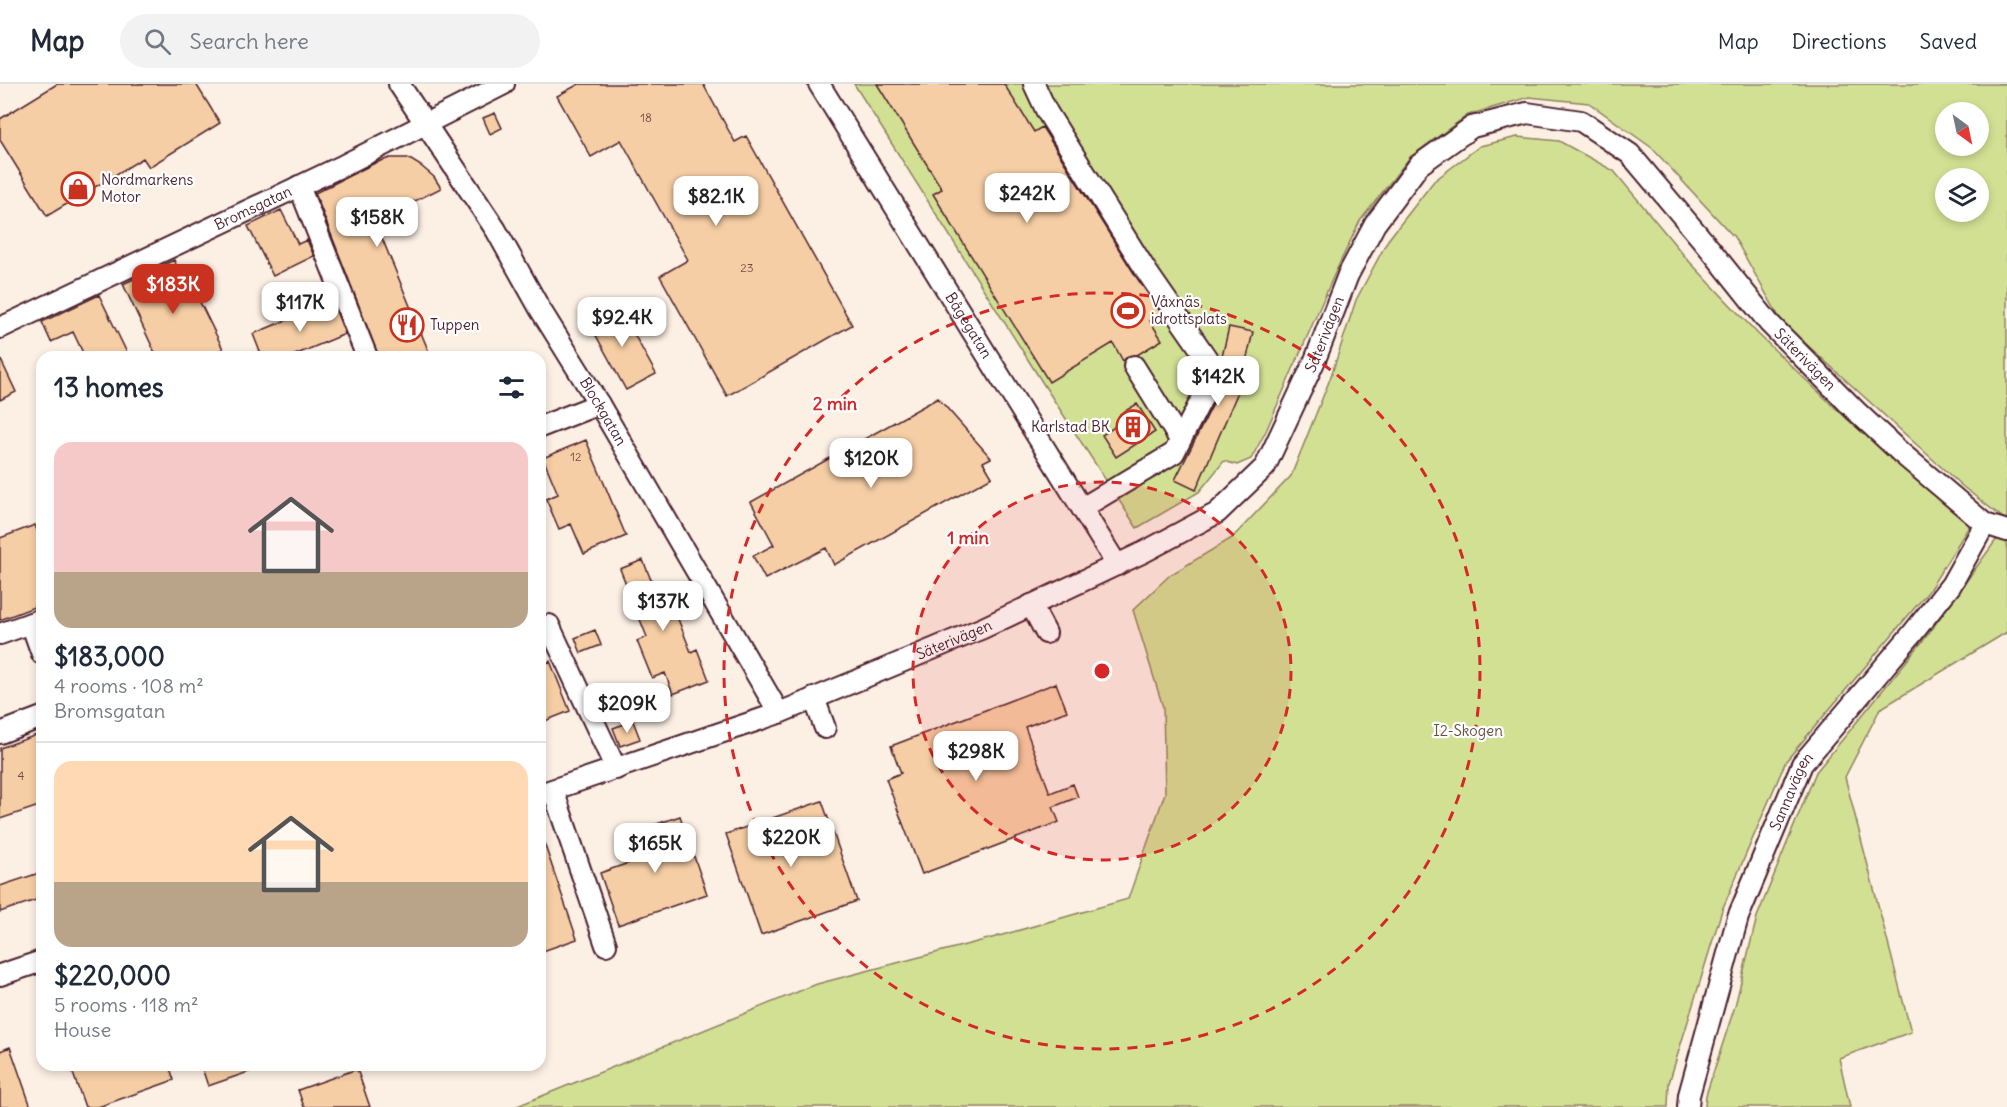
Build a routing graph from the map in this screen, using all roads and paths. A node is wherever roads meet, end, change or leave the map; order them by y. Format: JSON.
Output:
{"nodes":[{"id":1,"x":399,"y":84,"type":"edge"},
{"id":2,"x":504,"y":84,"type":"edge"},
{"id":3,"x":819,"y":84,"type":"edge"},
{"id":4,"x":1034,"y":84,"type":"edge"},
{"id":5,"x":426,"y":124,"type":"junction"},
{"id":6,"x":299,"y":186,"type":"junction"},
{"id":7,"x":0,"y":328,"type":"edge"},
{"id":8,"x":365,"y":351,"type":"edge"},
{"id":9,"x":1134,"y":366,"type":"dead end"},
{"id":10,"x":599,"y":404,"type":"junction"},
{"id":11,"x":546,"y":425,"type":"edge"},
{"id":12,"x":1180,"y":440,"type":"junction"},
{"id":13,"x":1082,"y":508,"type":"junction"},
{"id":14,"x":1985,"y":524,"type":"junction"},
{"id":15,"x":2007,"y":531,"type":"edge"},
{"id":16,"x":1117,"y":565,"type":"junction"},
{"id":17,"x":1031,"y":605,"type":"junction"},
{"id":18,"x":36,"y":621,"type":"edge"},
{"id":19,"x":549,"y":625,"type":"dead end"},
{"id":20,"x":1046,"y":633,"type":"dead end"},
{"id":21,"x":0,"y":634,"type":"edge"},
{"id":22,"x":814,"y":698,"type":"junction"},
{"id":23,"x":779,"y":713,"type":"junction"},
{"id":24,"x":36,"y":719,"type":"edge"},
{"id":25,"x":825,"y":728,"type":"dead end"},
{"id":26,"x":0,"y":733,"type":"edge"},
{"id":27,"x":616,"y":769,"type":"junction"},
{"id":28,"x":547,"y":792,"type":"edge"},
{"id":29,"x":606,"y":945,"type":"dead end"},
{"id":30,"x":36,"y":963,"type":"edge"},
{"id":31,"x":0,"y":975,"type":"edge"},
{"id":32,"x":1688,"y":1107,"type":"edge"}],
"edges":[{"from":1,"to":5,"type":"street","name":"Blockgatan"},
{"from":2,"to":5,"type":"street","name":"Bromsgatan"},
{"from":3,"to":13,"type":"street","name":"Bågegatan"},
{"from":4,"to":12,"type":"street"},
{"from":5,"to":6,"type":"street","name":"Bromsgatan"},
{"from":5,"to":10,"type":"street","name":"Blockgatan"},
{"from":6,"to":7,"type":"street","name":"Bromsgatan"},
{"from":6,"to":8,"type":"street"},
{"from":9,"to":12,"type":"street"},
{"from":10,"to":11,"type":"street"},
{"from":10,"to":23,"type":"street","name":"Blockgatan"},
{"from":12,"to":13,"type":"street"},
{"from":13,"to":16,"type":"street","name":"Bågegatan"},
{"from":14,"to":15,"type":"street"},
{"from":14,"to":16,"type":"street","name":"Säterivägen"},
{"from":14,"to":32,"type":"street","name":"Sannavägen"},
{"from":16,"to":17,"type":"street","name":"Säterivägen"},
{"from":17,"to":20,"type":"street"},
{"from":17,"to":22,"type":"street","name":"Säterivägen"},
{"from":18,"to":21,"type":"street"},
{"from":19,"to":27,"type":"street"},
{"from":22,"to":23,"type":"street","name":"Säterivägen"},
{"from":22,"to":25,"type":"street"},
{"from":23,"to":27,"type":"street","name":"Säterivägen"},
{"from":24,"to":26,"type":"street"},
{"from":27,"to":28,"type":"street","name":"Säterivägen"},
{"from":28,"to":29,"type":"street"},
{"from":30,"to":31,"type":"street"}]}
